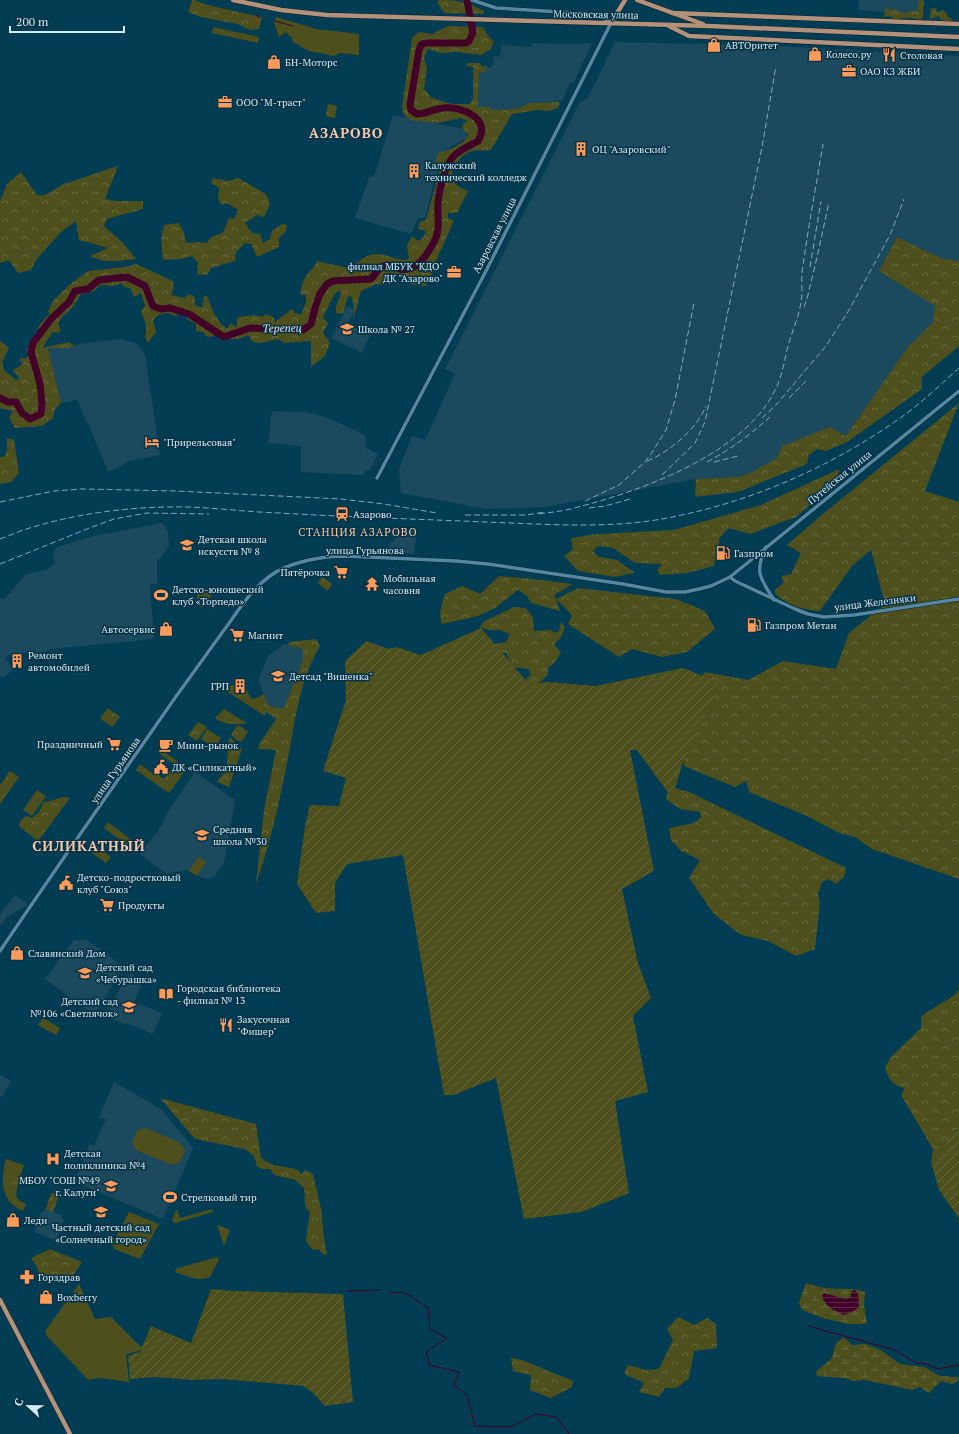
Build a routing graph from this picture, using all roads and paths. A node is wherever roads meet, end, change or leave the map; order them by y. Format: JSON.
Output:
{"nodes":[{"id":1,"x":233,"y":0,"type":"edge"},
{"id":2,"x":472,"y":0,"type":"edge"},
{"id":3,"x":624,"y":0,"type":"edge"},
{"id":4,"x":637,"y":0,"type":"edge"},
{"id":5,"x":672,"y":13,"type":"junction"},
{"id":6,"x":700,"y":15,"type":"junction"},
{"id":7,"x":699,"y":22,"type":"junction"},
{"id":8,"x":611,"y":23,"type":"junction"},
{"id":9,"x":959,"y":24,"type":"edge"},
{"id":10,"x":667,"y":25,"type":"junction"},
{"id":11,"x":692,"y":25,"type":"junction"},
{"id":12,"x":709,"y":26,"type":"junction"},
{"id":13,"x":691,"y":36,"type":"junction"},
{"id":14,"x":959,"y":37,"type":"edge"},
{"id":15,"x":959,"y":49,"type":"edge"},
{"id":16,"x":959,"y":390,"type":"edge"},
{"id":17,"x":377,"y":478,"type":"dead end"},
{"id":18,"x":766,"y":546,"type":"junction"},
{"id":19,"x":730,"y":577,"type":"junction"},
{"id":20,"x":959,"y":599,"type":"edge"},
{"id":21,"x":774,"y":600,"type":"junction"},
{"id":22,"x":0,"y":951,"type":"edge"},
{"id":23,"x":0,"y":1300,"type":"edge"},
{"id":24,"x":70,"y":1434,"type":"edge"}],
"edges":[{"from":1,"to":8,"type":"main road","name":"Московская улица"},
{"from":2,"to":8,"type":"street"},
{"from":3,"to":8,"type":"main road","name":"Азаровская улица"},
{"from":4,"to":5,"type":"main road"},
{"from":5,"to":6,"type":"main road"},
{"from":5,"to":7,"type":"main road"},
{"from":6,"to":7,"type":"main road"},
{"from":6,"to":9,"type":"main road"},
{"from":7,"to":12,"type":"main road"},
{"from":8,"to":10,"type":"main road","name":"Московская улица"},
{"from":8,"to":17,"type":"street","name":"Азаровская улица"},
{"from":10,"to":11,"type":"main road","name":"Московская улица"},
{"from":10,"to":13,"type":"main road"},
{"from":11,"to":12,"type":"main road","name":"Московская улица"},
{"from":11,"to":13,"type":"main road"},
{"from":12,"to":14,"type":"main road","name":"Московская улица"},
{"from":13,"to":15,"type":"main road"},
{"from":16,"to":18,"type":"street","name":"Путейская улица"},
{"from":18,"to":19,"type":"street","name":"Путейская улица"},
{"from":18,"to":21,"type":"street"},
{"from":19,"to":21,"type":"street","name":"улица Железняки"},
{"from":19,"to":22,"type":"street","name":"улица Гурьянова"},
{"from":20,"to":21,"type":"street","name":"улица Железняки"},
{"from":23,"to":24,"type":"main road"}]}
